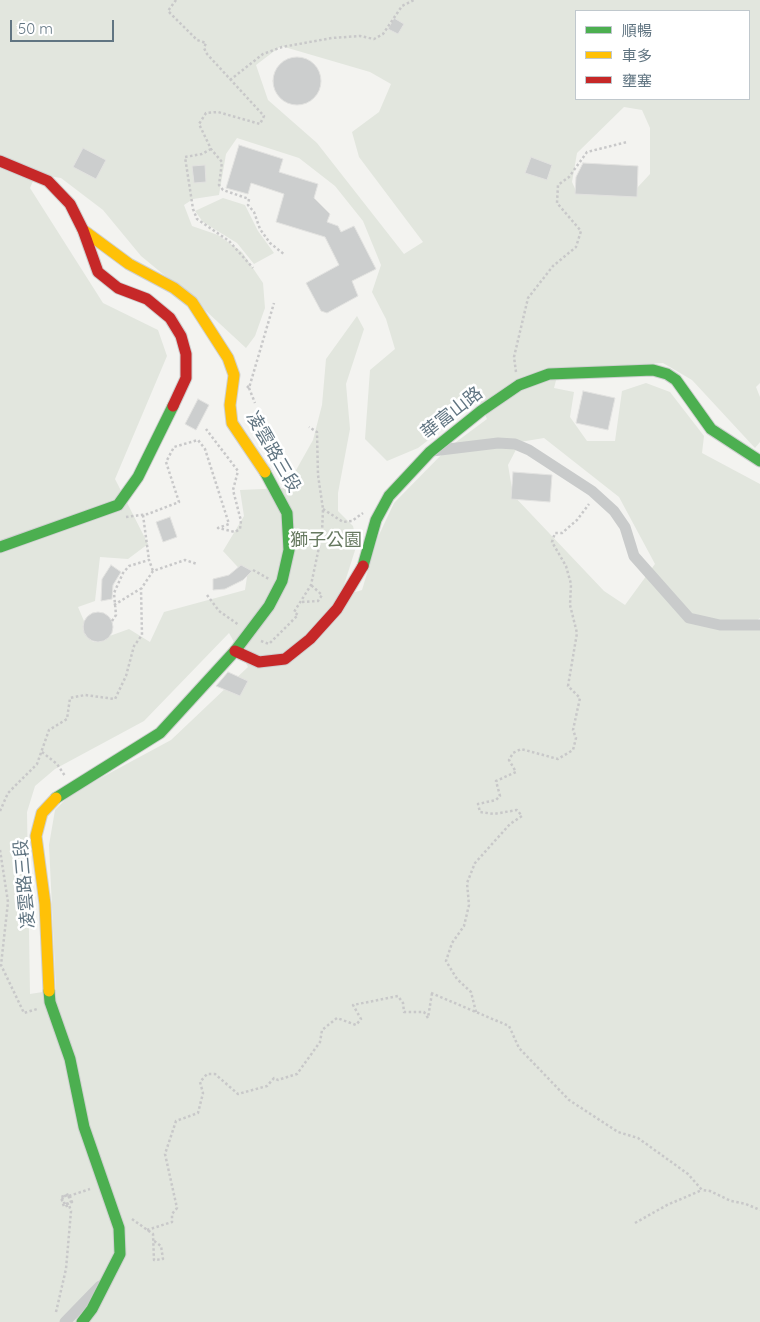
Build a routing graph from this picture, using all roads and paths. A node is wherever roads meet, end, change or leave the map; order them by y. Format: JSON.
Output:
{"nodes":[{"id":1,"x":176,"y":0,"type":"edge"},
{"id":2,"x":414,"y":0,"type":"edge"},
{"id":3,"x":230,"y":80,"type":"junction"},
{"id":4,"x":626,"y":142,"type":"dead end"},
{"id":5,"x":210,"y":149,"type":"junction"},
{"id":6,"x":0,"y":160,"type":"edge"},
{"id":7,"x":83,"y":230,"type":"junction"},
{"id":8,"x":285,"y":255,"type":"dead end"},
{"id":9,"x":253,"y":268,"type":"dead end"},
{"id":10,"x":274,"y":303,"type":"dead end"},
{"id":11,"x":234,"y":375,"type":"junction"},
{"id":12,"x":518,"y":386,"type":"junction"},
{"id":13,"x":249,"y":388,"type":"junction"},
{"id":14,"x":255,"y":403,"type":"dead end"},
{"id":15,"x":309,"y":427,"type":"dead end"},
{"id":16,"x":206,"y":429,"type":"dead end"},
{"id":17,"x":430,"y":452,"type":"junction"},
{"id":18,"x":760,"y":461,"type":"edge"},
{"id":19,"x":596,"y":494,"type":"junction"},
{"id":20,"x":322,"y":509,"type":"junction"},
{"id":21,"x":363,"y":513,"type":"dead end"},
{"id":22,"x":148,"y":514,"type":"dead end"},
{"id":23,"x":143,"y":515,"type":"dead end"},
{"id":24,"x":0,"y":548,"type":"edge"},
{"id":25,"x":149,"y":560,"type":"junction"},
{"id":26,"x":197,"y":564,"type":"dead end"},
{"id":27,"x":253,"y":570,"type":"dead end"},
{"id":28,"x":153,"y":571,"type":"junction"},
{"id":29,"x":273,"y":580,"type":"dead end"},
{"id":30,"x":311,"y":585,"type":"junction"},
{"id":31,"x":141,"y":589,"type":"junction"},
{"id":32,"x":207,"y":595,"type":"dead end"},
{"id":33,"x":302,"y":602,"type":"junction"},
{"id":34,"x":114,"y":606,"type":"junction"},
{"id":35,"x":112,"y":621,"type":"dead end"},
{"id":36,"x":760,"y":625,"type":"edge"},
{"id":37,"x":246,"y":631,"type":"junction"},
{"id":38,"x":236,"y":651,"type":"junction"},
{"id":39,"x":42,"y":752,"type":"junction"},
{"id":40,"x":67,"y":778,"type":"dead end"},
{"id":41,"x":0,"y":811,"type":"edge"},
{"id":42,"x":0,"y":850,"type":"edge"},
{"id":43,"x":44,"y":1007,"type":"dead end"},
{"id":44,"x":476,"y":1012,"type":"junction"},
{"id":45,"x":96,"y":1187,"type":"dead end"},
{"id":46,"x":702,"y":1190,"type":"junction"},
{"id":47,"x":112,"y":1206,"type":"junction"},
{"id":48,"x":760,"y":1210,"type":"edge"},
{"id":49,"x":635,"y":1222,"type":"dead end"},
{"id":50,"x":147,"y":1230,"type":"junction"},
{"id":51,"x":153,"y":1240,"type":"junction"},
{"id":52,"x":105,"y":1281,"type":"junction"},
{"id":53,"x":59,"y":1320,"type":"edge"},
{"id":54,"x":82,"y":1322,"type":"edge"}],
"edges":[{"from":1,"to":3,"type":"path"},
{"from":2,"to":3,"type":"path"},
{"from":3,"to":5,"type":"path"},
{"from":4,"to":12,"type":"path"},
{"from":5,"to":8,"type":"path"},
{"from":5,"to":9,"type":"path"},
{"from":6,"to":7,"type":"street"},
{"from":7,"to":11,"type":"street"},
{"from":7,"to":24,"type":"street"},
{"from":10,"to":13,"type":"path"},
{"from":11,"to":13,"type":"path"},
{"from":11,"to":37,"type":"street","name":"凌雲路三段"},
{"from":12,"to":17,"type":"street","name":"華富山路"},
{"from":12,"to":18,"type":"street","name":"華富山路"},
{"from":13,"to":14,"type":"path"},
{"from":15,"to":20,"type":"path"},
{"from":16,"to":22,"type":"path"},
{"from":17,"to":19,"type":"street"},
{"from":17,"to":38,"type":"street","name":"華富山路"},
{"from":19,"to":36,"type":"street"},
{"from":19,"to":44,"type":"path"},
{"from":20,"to":21,"type":"path"},
{"from":20,"to":30,"type":"path"},
{"from":23,"to":25,"type":"path"},
{"from":25,"to":28,"type":"path"},
{"from":25,"to":34,"type":"path"},
{"from":26,"to":28,"type":"path"},
{"from":27,"to":29,"type":"path"},
{"from":28,"to":31,"type":"path"},
{"from":30,"to":33,"type":"path"},
{"from":30,"to":33,"type":"path"},
{"from":31,"to":34,"type":"path"},
{"from":31,"to":39,"type":"path"},
{"from":32,"to":37,"type":"path"},
{"from":33,"to":37,"type":"path"},
{"from":34,"to":35,"type":"path"},
{"from":37,"to":38,"type":"street","name":"凌雲路三段"},
{"from":38,"to":47,"type":"street","name":"凌雲路三段"},
{"from":39,"to":40,"type":"path"},
{"from":39,"to":41,"type":"path"},
{"from":42,"to":43,"type":"path"},
{"from":44,"to":46,"type":"path"},
{"from":44,"to":50,"type":"path"},
{"from":45,"to":53,"type":"path"},
{"from":46,"to":48,"type":"path"},
{"from":46,"to":49,"type":"path"},
{"from":47,"to":50,"type":"path"},
{"from":47,"to":52,"type":"street","name":"凌雲路三段"},
{"from":50,"to":51,"type":"path"},
{"from":51,"to":51,"type":"path"},
{"from":52,"to":53,"type":"street","name":"凌雲路三段"},
{"from":52,"to":54,"type":"street","name":"凌雲路三段"}]}
